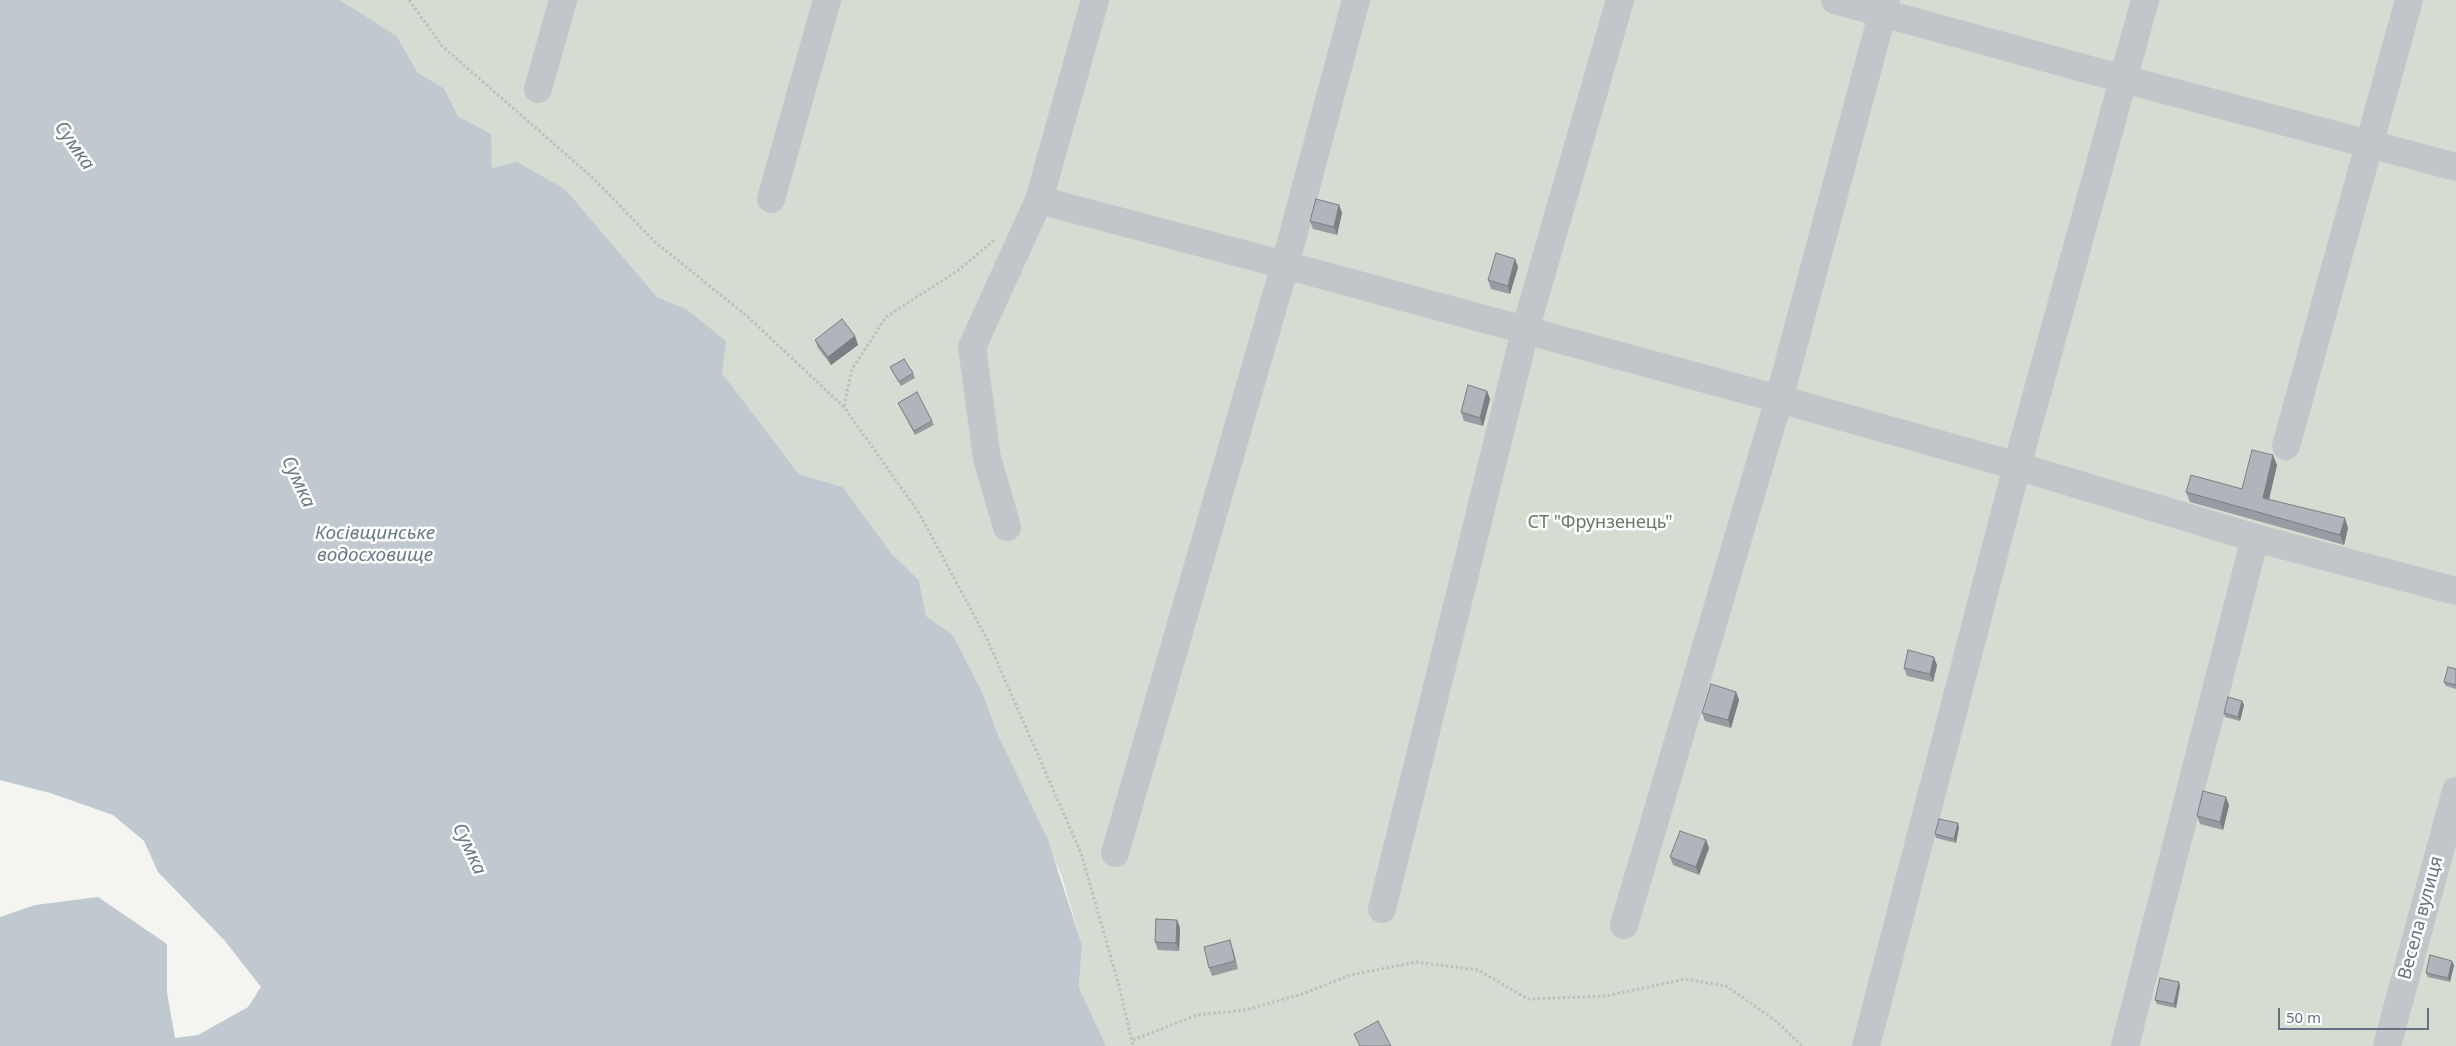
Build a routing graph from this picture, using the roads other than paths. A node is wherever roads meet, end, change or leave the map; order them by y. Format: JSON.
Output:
{"nodes":[{"id":1,"x":563,"y":0,"type":"edge"},
{"id":2,"x":827,"y":0,"type":"edge"},
{"id":3,"x":1095,"y":0,"type":"edge"},
{"id":4,"x":1356,"y":0,"type":"edge"},
{"id":5,"x":1620,"y":0,"type":"edge"},
{"id":6,"x":1835,"y":0,"type":"edge"},
{"id":7,"x":2145,"y":0,"type":"edge"},
{"id":8,"x":2409,"y":0,"type":"edge"},
{"id":9,"x":1884,"y":7,"type":"edge"},
{"id":10,"x":2123,"y":79,"type":"junction"},
{"id":11,"x":538,"y":89,"type":"dead end"},
{"id":12,"x":2371,"y":143,"type":"junction"},
{"id":13,"x":2456,"y":167,"type":"edge"},
{"id":14,"x":771,"y":199,"type":"dead end"},
{"id":15,"x":1039,"y":200,"type":"junction"},
{"id":16,"x":1286,"y":265,"type":"junction"},
{"id":17,"x":1525,"y":331,"type":"junction"},
{"id":18,"x":1779,"y":400,"type":"junction"},
{"id":19,"x":2286,"y":446,"type":"dead end"},
{"id":20,"x":2017,"y":466,"type":"junction"},
{"id":21,"x":1007,"y":527,"type":"dead end"},
{"id":22,"x":2255,"y":538,"type":"junction"},
{"id":23,"x":2456,"y":591,"type":"edge"},
{"id":24,"x":2456,"y":791,"type":"edge"},
{"id":25,"x":1115,"y":853,"type":"dead end"},
{"id":26,"x":1382,"y":909,"type":"dead end"},
{"id":27,"x":1624,"y":925,"type":"dead end"},
{"id":28,"x":1866,"y":1046,"type":"edge"},
{"id":29,"x":2125,"y":1046,"type":"edge"},
{"id":30,"x":2387,"y":1046,"type":"edge"}],
"edges":[{"from":1,"to":11,"type":"lane"},
{"from":2,"to":14,"type":"lane"},
{"from":3,"to":15,"type":"lane"},
{"from":4,"to":16,"type":"lane"},
{"from":5,"to":17,"type":"lane"},
{"from":6,"to":9,"type":"lane"},
{"from":7,"to":10,"type":"lane"},
{"from":8,"to":12,"type":"lane"},
{"from":9,"to":10,"type":"lane"},
{"from":9,"to":18,"type":"lane"},
{"from":10,"to":12,"type":"lane"},
{"from":10,"to":20,"type":"lane"},
{"from":12,"to":13,"type":"lane"},
{"from":12,"to":19,"type":"lane"},
{"from":15,"to":16,"type":"lane"},
{"from":15,"to":21,"type":"lane"},
{"from":16,"to":17,"type":"lane"},
{"from":16,"to":25,"type":"lane"},
{"from":17,"to":18,"type":"lane"},
{"from":17,"to":26,"type":"lane"},
{"from":18,"to":20,"type":"lane"},
{"from":18,"to":27,"type":"lane"},
{"from":20,"to":22,"type":"lane"},
{"from":20,"to":28,"type":"lane"},
{"from":22,"to":23,"type":"lane"},
{"from":22,"to":29,"type":"lane"},
{"from":24,"to":30,"type":"lane","name":"Весела вулиця"}]}
